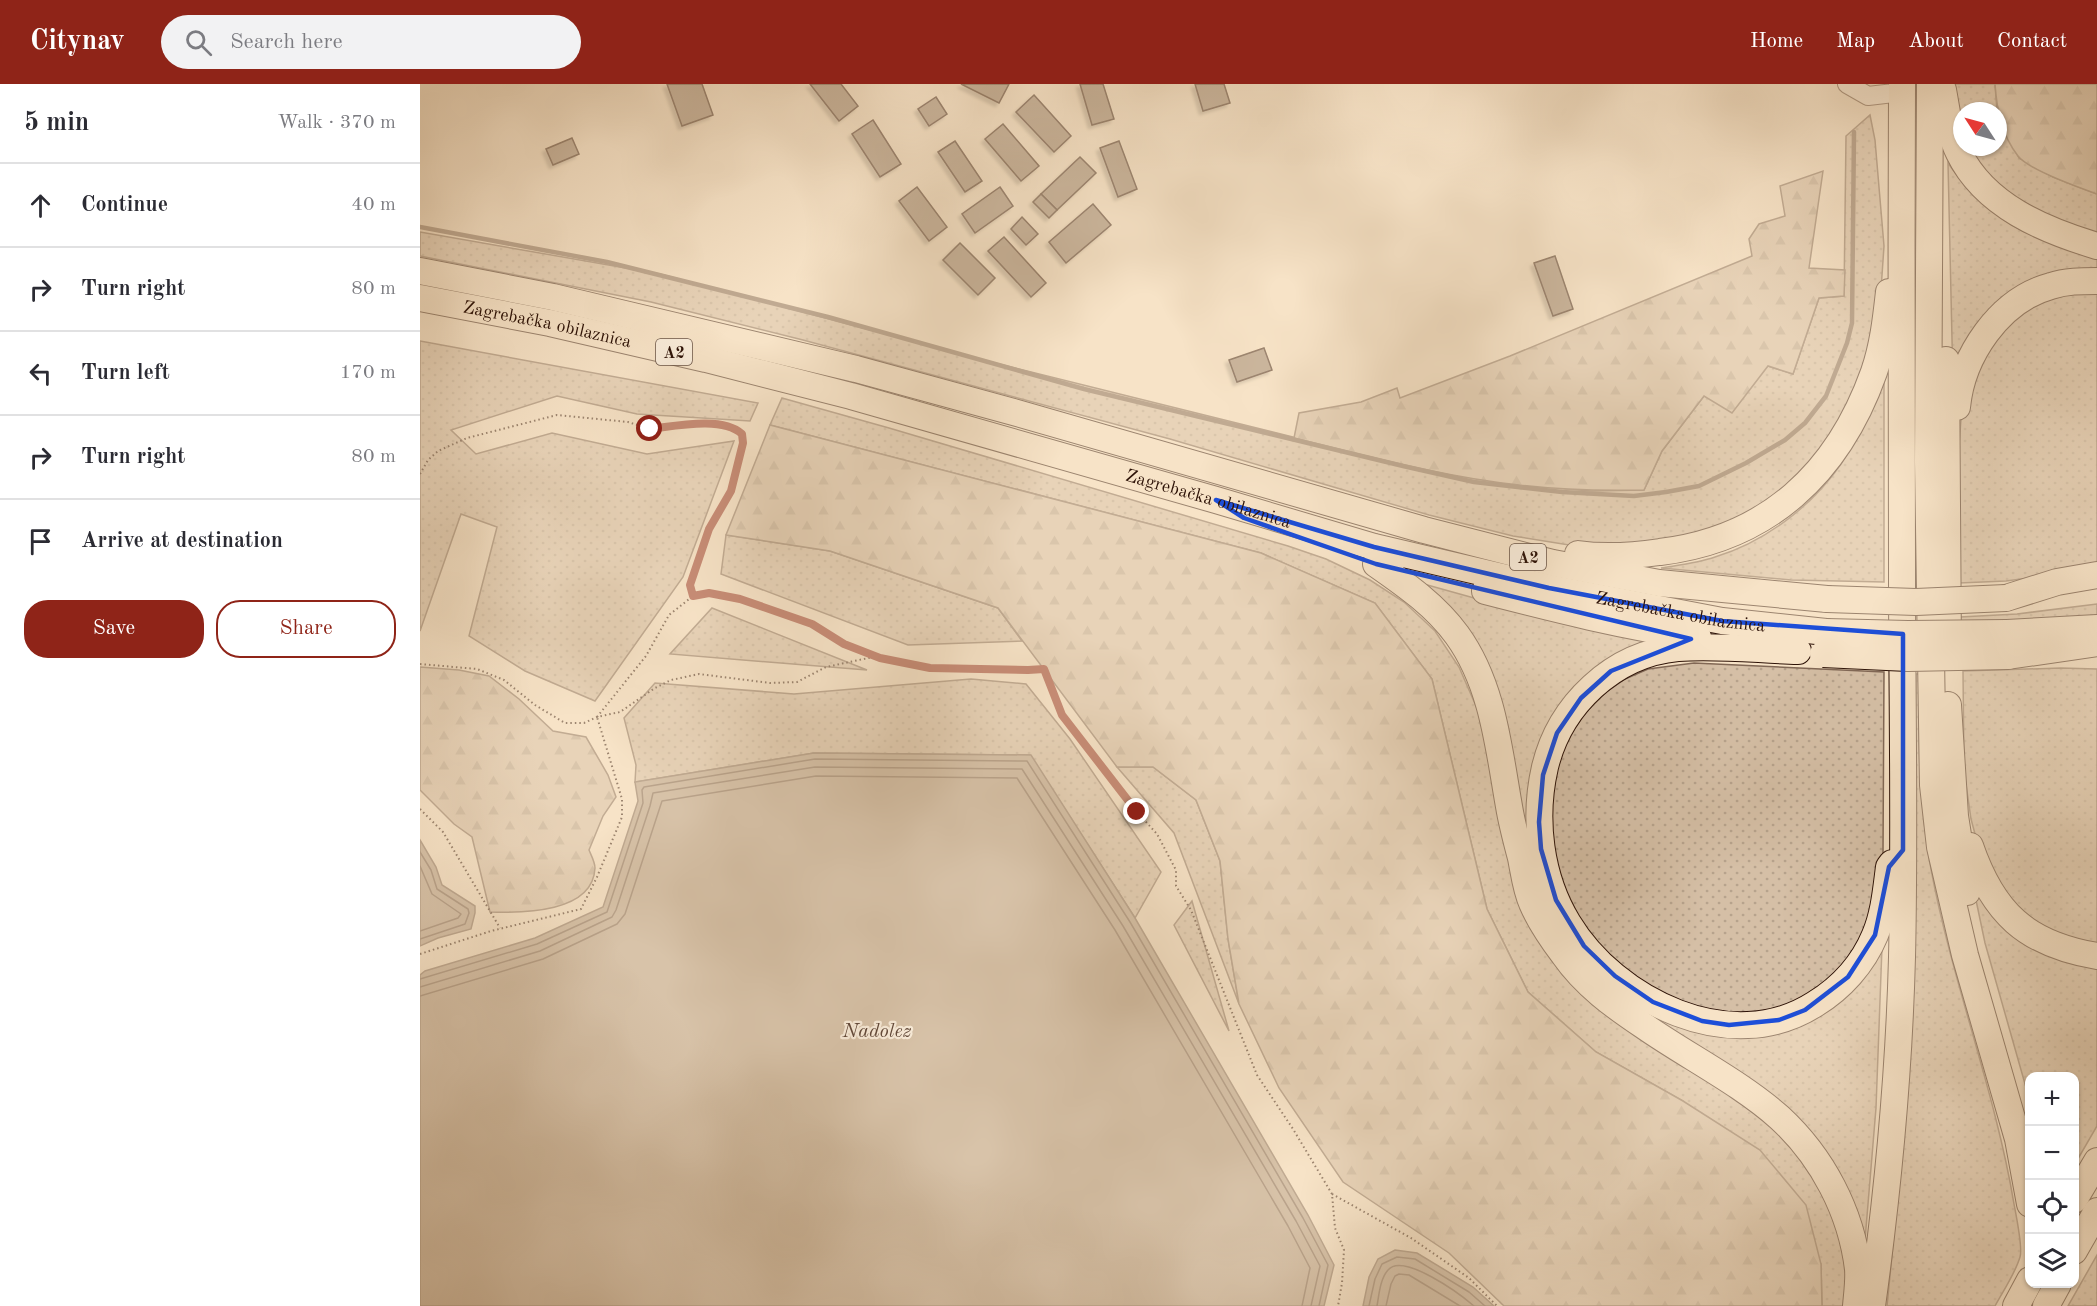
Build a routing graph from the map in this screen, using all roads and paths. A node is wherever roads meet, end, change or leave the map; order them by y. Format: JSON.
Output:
{"nodes":[{"id":1,"x":1847,"y":84,"type":"edge"},
{"id":2,"x":1930,"y":84,"type":"edge"},
{"id":3,"x":1942,"y":84,"type":"edge"},
{"id":4,"x":1902,"y":88,"type":"edge"},
{"id":5,"x":1931,"y":190,"type":"junction"},
{"id":6,"x":1902,"y":196,"type":"junction"},
{"id":7,"x":2097,"y":246,"type":"edge"},
{"id":8,"x":420,"y":271,"type":"edge"},
{"id":9,"x":2097,"y":280,"type":"edge"},
{"id":10,"x":420,"y":298,"type":"edge"},
{"id":11,"x":1948,"y":464,"type":"junction"},
{"id":12,"x":420,"y":474,"type":"edge"},
{"id":13,"x":1216,"y":500,"type":"junction"},
{"id":14,"x":1317,"y":500,"type":"junction"},
{"id":15,"x":1376,"y":564,"type":"junction"},
{"id":16,"x":2097,"y":575,"type":"edge"},
{"id":17,"x":2097,"y":592,"type":"edge"},
{"id":18,"x":693,"y":596,"type":"junction"},
{"id":19,"x":2006,"y":598,"type":"junction"},
{"id":20,"x":2097,"y":628,"type":"edge"},
{"id":21,"x":1825,"y":643,"type":"junction"},
{"id":22,"x":2097,"y":643,"type":"edge"},
{"id":23,"x":2010,"y":648,"type":"junction"},
{"id":24,"x":1798,"y":651,"type":"junction"},
{"id":25,"x":876,"y":656,"type":"junction"},
{"id":26,"x":2097,"y":657,"type":"edge"},
{"id":27,"x":420,"y":664,"type":"edge"},
{"id":28,"x":597,"y":717,"type":"junction"},
{"id":29,"x":1951,"y":758,"type":"junction"},
{"id":30,"x":420,"y":809,"type":"edge"},
{"id":31,"x":1903,"y":850,"type":"junction"},
{"id":32,"x":500,"y":928,"type":"junction"},
{"id":33,"x":420,"y":954,"type":"edge"},
{"id":34,"x":2097,"y":956,"type":"edge"},
{"id":35,"x":1983,"y":1018,"type":"junction"},
{"id":36,"x":2097,"y":1161,"type":"edge"},
{"id":37,"x":2026,"y":1180,"type":"edge"},
{"id":38,"x":2079,"y":1192,"type":"edge"},
{"id":39,"x":1332,"y":1194,"type":"junction"},
{"id":40,"x":2097,"y":1210,"type":"edge"},
{"id":41,"x":2079,"y":1242,"type":"edge"},
{"id":42,"x":2026,"y":1288,"type":"edge"},
{"id":43,"x":2037,"y":1288,"type":"edge"},
{"id":44,"x":2056,"y":1288,"type":"edge"},
{"id":45,"x":1338,"y":1306,"type":"edge"},
{"id":46,"x":1497,"y":1306,"type":"edge"},
{"id":47,"x":1856,"y":1306,"type":"edge"},
{"id":48,"x":1872,"y":1306,"type":"edge"},
{"id":49,"x":2016,"y":1306,"type":"edge"},
{"id":50,"x":2038,"y":1306,"type":"edge"},
{"id":51,"x":2046,"y":1306,"type":"edge"}],
"edges":[{"from":1,"to":4,"type":"lane"},
{"from":2,"to":5,"type":"highway"},
{"from":3,"to":7,"type":"highway"},
{"from":4,"to":6,"type":"highway"},
{"from":5,"to":11,"type":"highway"},
{"from":5,"to":35,"type":"highway"},
{"from":6,"to":14,"type":"highway"},
{"from":6,"to":31,"type":"highway"},
{"from":8,"to":14,"type":"highway","name":"Zagrebačka obilaznica","number":"A2"},
{"from":9,"to":11,"type":"highway"},
{"from":10,"to":13,"type":"highway","name":"Zagrebačka obilaznica","number":"A2"},
{"from":11,"to":29,"type":"highway"},
{"from":12,"to":18,"type":"path"},
{"from":13,"to":15,"type":"highway"},
{"from":13,"to":21,"type":"highway","name":"Zagrebačka obilaznica","number":"A2"},
{"from":14,"to":19,"type":"highway","name":"Zagrebačka obilaznica","number":"A2","bridge":true},
{"from":15,"to":24,"type":"highway"},
{"from":15,"to":47,"type":"highway"},
{"from":16,"to":19,"type":"highway"},
{"from":17,"to":19,"type":"highway"},
{"from":18,"to":25,"type":"path"},
{"from":18,"to":28,"type":"path"},
{"from":20,"to":23,"type":"highway"},
{"from":21,"to":23,"type":"highway","bridge":true},
{"from":21,"to":24,"type":"highway"},
{"from":22,"to":23,"type":"highway"},
{"from":23,"to":26,"type":"highway"},
{"from":24,"to":31,"type":"highway"},
{"from":25,"to":28,"type":"path"},
{"from":25,"to":39,"type":"path"},
{"from":27,"to":28,"type":"path"},
{"from":28,"to":32,"type":"path"},
{"from":29,"to":34,"type":"highway"},
{"from":29,"to":35,"type":"highway"},
{"from":30,"to":32,"type":"path"},
{"from":31,"to":48,"type":"highway"},
{"from":32,"to":33,"type":"path"},
{"from":35,"to":37,"type":"highway"},
{"from":36,"to":38,"type":"highway"},
{"from":39,"to":45,"type":"path"},
{"from":39,"to":46,"type":"path"},
{"from":40,"to":41,"type":"highway"},
{"from":42,"to":49,"type":"highway"},
{"from":43,"to":50,"type":"highway"},
{"from":44,"to":51,"type":"highway"}]}
